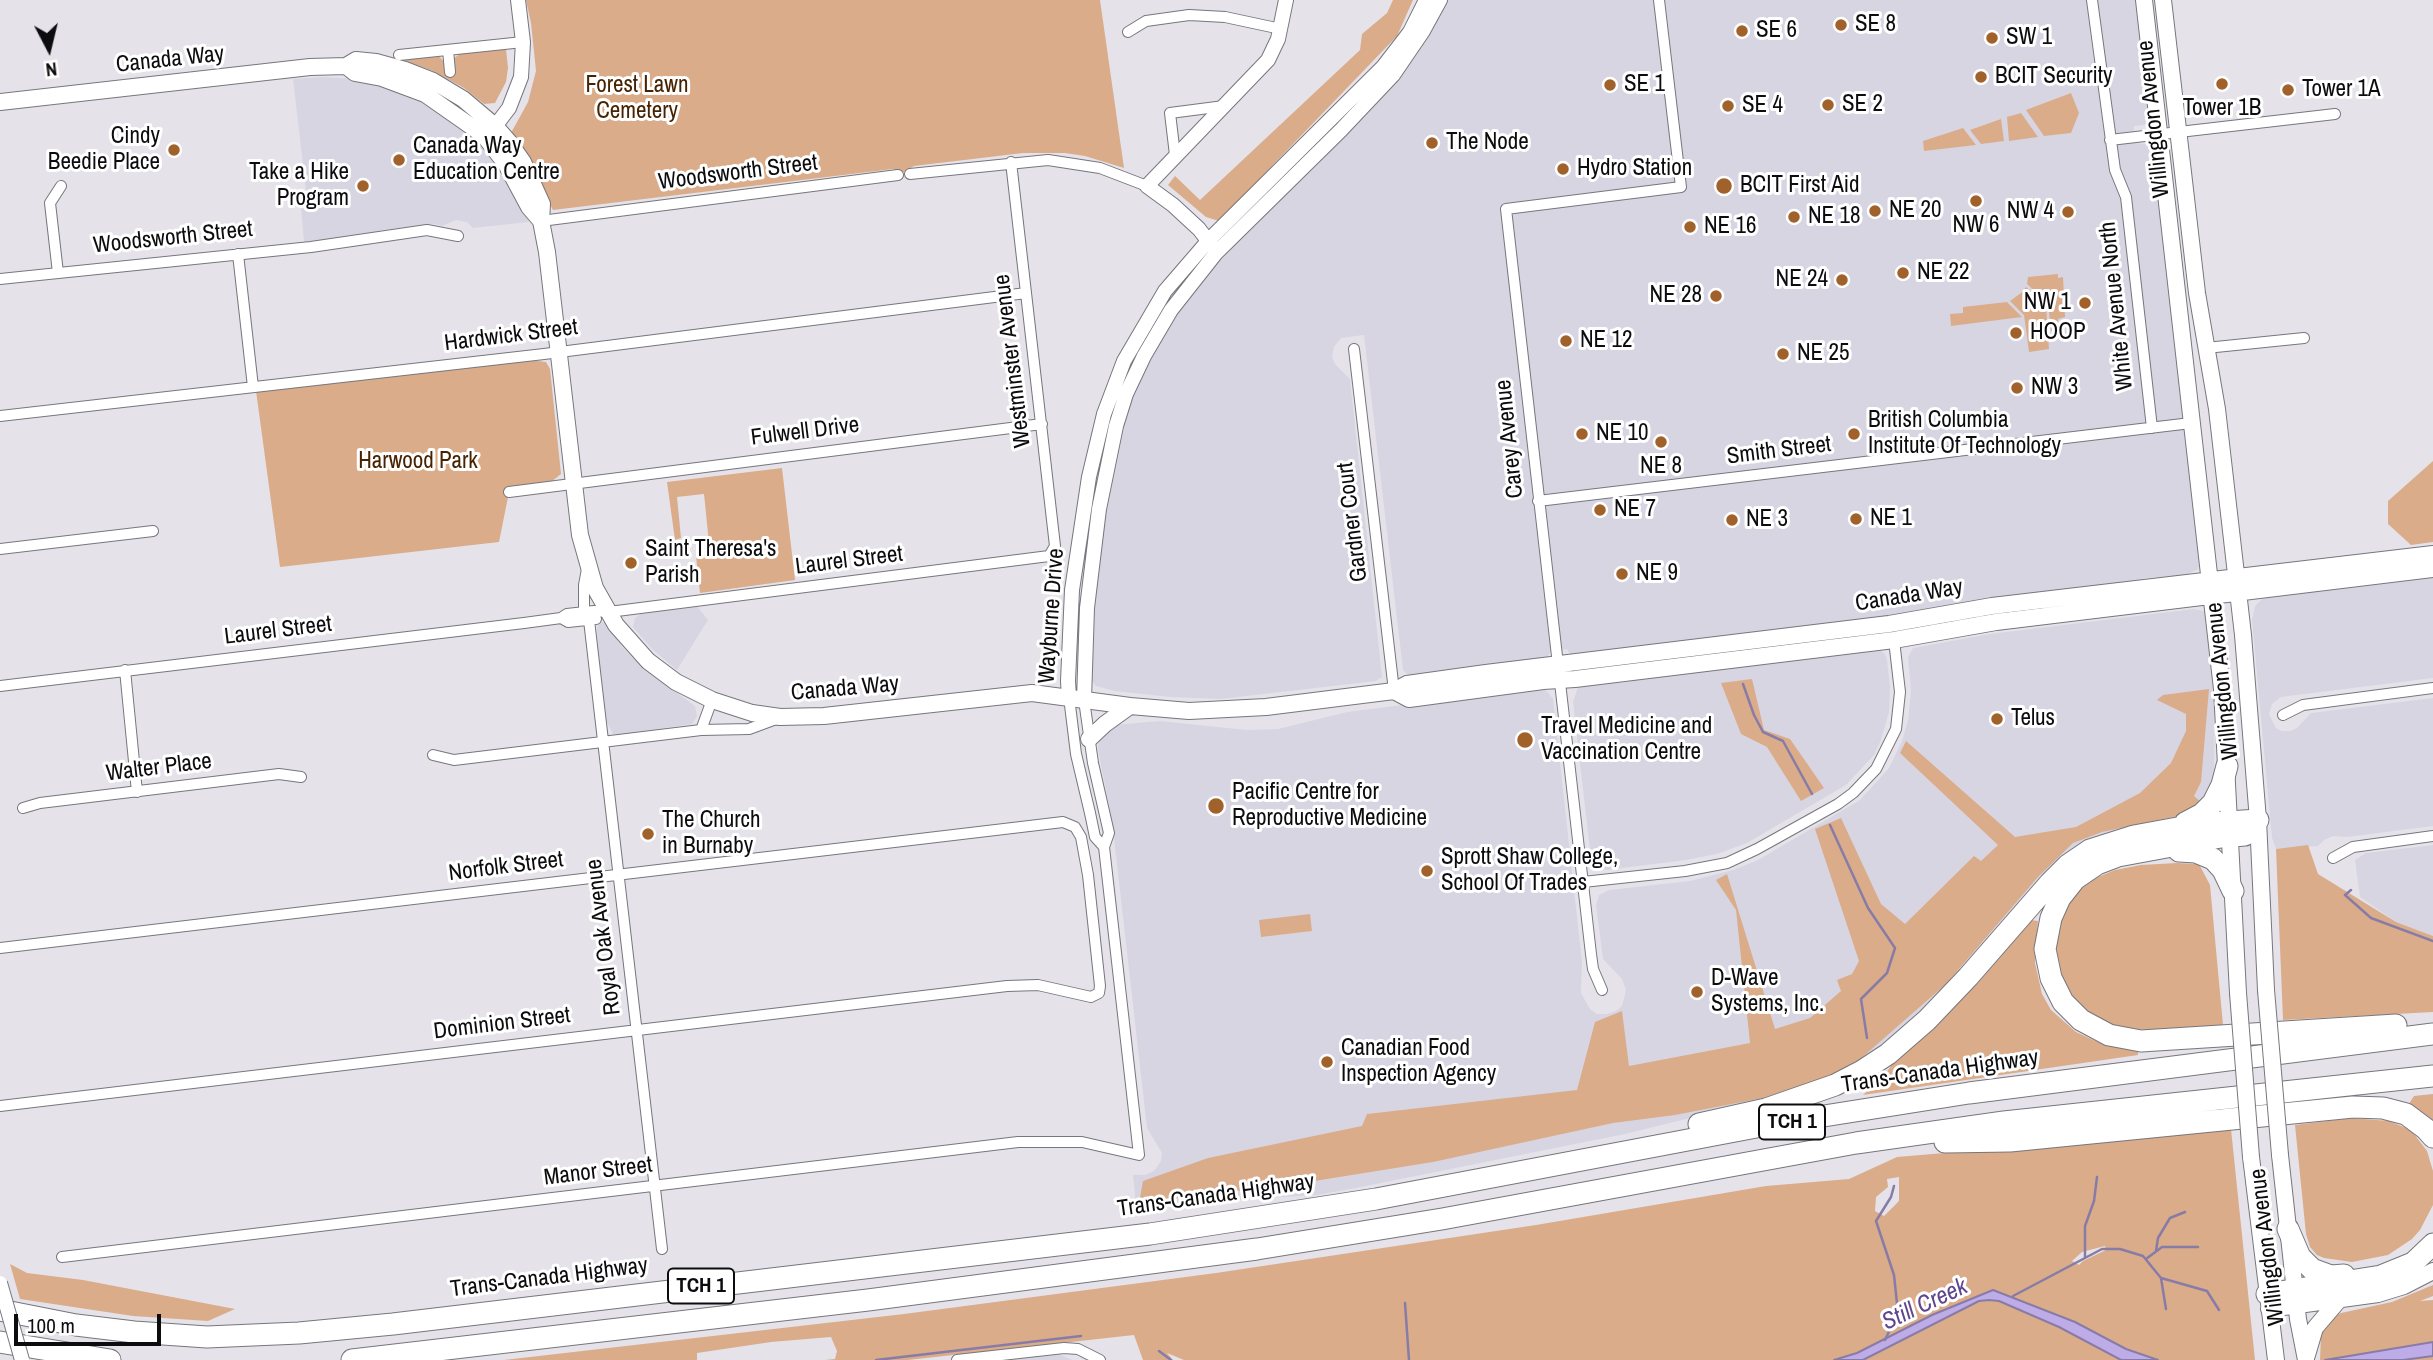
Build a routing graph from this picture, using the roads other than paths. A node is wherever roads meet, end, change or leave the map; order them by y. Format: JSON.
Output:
{"nodes":[{"id":1,"x":518,"y":0,"type":"edge"},
{"id":2,"x":1286,"y":0,"type":"edge"},
{"id":3,"x":1426,"y":0,"type":"edge"},
{"id":4,"x":1440,"y":0,"type":"edge"},
{"id":5,"x":1659,"y":0,"type":"edge"},
{"id":6,"x":2092,"y":0,"type":"edge"},
{"id":7,"x":2144,"y":0,"type":"edge"},
{"id":8,"x":2163,"y":0,"type":"edge"},
{"id":9,"x":1281,"y":29,"type":"junction"},
{"id":10,"x":1128,"y":32,"type":"dead end"},
{"id":11,"x":523,"y":42,"type":"junction"},
{"id":12,"x":448,"y":50,"type":"junction"},
{"id":13,"x":399,"y":55,"type":"dead end"},
{"id":14,"x":1388,"y":71,"type":"junction"},
{"id":15,"x":450,"y":72,"type":"dead end"},
{"id":16,"x":0,"y":102,"type":"edge"},
{"id":17,"x":1224,"y":106,"type":"junction"},
{"id":18,"x":2335,"y":114,"type":"dead end"},
{"id":19,"x":490,"y":132,"type":"junction"},
{"id":20,"x":2178,"y":133,"type":"junction"},
{"id":21,"x":2159,"y":134,"type":"junction"},
{"id":22,"x":2110,"y":140,"type":"junction"},
{"id":23,"x":1175,"y":155,"type":"junction"},
{"id":24,"x":1011,"y":162,"type":"junction"},
{"id":25,"x":61,"y":186,"type":"dead end"},
{"id":26,"x":1147,"y":186,"type":"junction"},
{"id":27,"x":541,"y":221,"type":"junction"},
{"id":28,"x":458,"y":236,"type":"dead end"},
{"id":29,"x":1213,"y":246,"type":"junction"},
{"id":30,"x":238,"y":254,"type":"junction"},
{"id":31,"x":58,"y":273,"type":"junction"},
{"id":32,"x":0,"y":279,"type":"edge"},
{"id":33,"x":1026,"y":293,"type":"junction"},
{"id":34,"x":2304,"y":338,"type":"dead end"},
{"id":35,"x":2206,"y":348,"type":"junction"},
{"id":36,"x":1354,"y":349,"type":"dead end"},
{"id":37,"x":559,"y":352,"type":"junction"},
{"id":38,"x":1113,"y":386,"type":"junction"},
{"id":39,"x":253,"y":387,"type":"junction"},
{"id":40,"x":1126,"y":394,"type":"junction"},
{"id":41,"x":0,"y":416,"type":"edge"},
{"id":42,"x":2191,"y":423,"type":"junction"},
{"id":43,"x":1042,"y":424,"type":"junction"},
{"id":44,"x":2152,"y":428,"type":"junction"},
{"id":45,"x":574,"y":483,"type":"junction"},
{"id":46,"x":509,"y":492,"type":"dead end"},
{"id":47,"x":1538,"y":501,"type":"junction"},
{"id":48,"x":153,"y":531,"type":"dead end"},
{"id":49,"x":0,"y":549,"type":"edge"},
{"id":50,"x":1051,"y":554,"type":"joint"},
{"id":51,"x":2433,"y":554,"type":"edge"},
{"id":52,"x":588,"y":566,"type":"junction"},
{"id":53,"x":2433,"y":569,"type":"edge"},
{"id":54,"x":2237,"y":584,"type":"junction"},
{"id":55,"x":2210,"y":587,"type":"junction"},
{"id":56,"x":609,"y":612,"type":"junction"},
{"id":57,"x":586,"y":616,"type":"junction"},
{"id":58,"x":1894,"y":640,"type":"junction"},
{"id":59,"x":125,"y":670,"type":"junction"},
{"id":60,"x":1560,"y":672,"type":"junction"},
{"id":61,"x":0,"y":686,"type":"edge"},
{"id":62,"x":2433,"y":688,"type":"edge"},
{"id":63,"x":1394,"y":691,"type":"junction"},
{"id":64,"x":1077,"y":698,"type":"junction"},
{"id":65,"x":712,"y":700,"type":"junction"},
{"id":66,"x":1130,"y":706,"type":"junction"},
{"id":67,"x":2283,"y":715,"type":"dead end"},
{"id":68,"x":780,"y":717,"type":"junction"},
{"id":69,"x":701,"y":730,"type":"junction"},
{"id":70,"x":1088,"y":739,"type":"junction"},
{"id":71,"x":604,"y":742,"type":"junction"},
{"id":72,"x":433,"y":755,"type":"dead end"},
{"id":73,"x":2227,"y":766,"type":"junction"},
{"id":74,"x":301,"y":777,"type":"dead end"},
{"id":75,"x":137,"y":792,"type":"junction"},
{"id":76,"x":23,"y":807,"type":"dead end"},
{"id":77,"x":2258,"y":827,"type":"junction"},
{"id":78,"x":2231,"y":829,"type":"junction"},
{"id":79,"x":2433,"y":836,"type":"edge"},
{"id":80,"x":2158,"y":840,"type":"junction"},
{"id":81,"x":1104,"y":847,"type":"junction"},
{"id":82,"x":2333,"y":858,"type":"dead end"},
{"id":83,"x":619,"y":874,"type":"junction"},
{"id":84,"x":1583,"y":882,"type":"junction"},
{"id":85,"x":2233,"y":891,"type":"junction"},
{"id":86,"x":0,"y":948,"type":"edge"},
{"id":87,"x":1602,"y":990,"type":"dead end"},
{"id":88,"x":1091,"y":997,"type":"joint"},
{"id":89,"x":2433,"y":1027,"type":"edge"},
{"id":90,"x":637,"y":1029,"type":"junction"},
{"id":91,"x":2433,"y":1034,"type":"edge"},
{"id":92,"x":2433,"y":1076,"type":"edge"},
{"id":93,"x":0,"y":1106,"type":"edge"},
{"id":94,"x":2433,"y":1137,"type":"edge"},
{"id":95,"x":1856,"y":1143,"type":"junction"},
{"id":96,"x":1139,"y":1154,"type":"joint"},
{"id":97,"x":1541,"y":1167,"type":"junction"},
{"id":98,"x":656,"y":1186,"type":"junction"},
{"id":99,"x":2288,"y":1229,"type":"junction"},
{"id":100,"x":2433,"y":1244,"type":"edge"},
{"id":101,"x":662,"y":1249,"type":"dead end"},
{"id":102,"x":62,"y":1257,"type":"dead end"},
{"id":103,"x":2433,"y":1271,"type":"edge"},
{"id":104,"x":2381,"y":1276,"type":"junction"},
{"id":105,"x":0,"y":1283,"type":"edge"},
{"id":106,"x":2296,"y":1298,"type":"junction"},
{"id":107,"x":2268,"y":1301,"type":"junction"},
{"id":108,"x":2338,"y":1301,"type":"junction"},
{"id":109,"x":0,"y":1310,"type":"edge"},
{"id":110,"x":0,"y":1342,"type":"edge"},
{"id":111,"x":2306,"y":1359,"type":"edge"},
{"id":112,"x":22,"y":1360,"type":"edge"},
{"id":113,"x":110,"y":1360,"type":"edge"},
{"id":114,"x":352,"y":1360,"type":"edge"},
{"id":115,"x":957,"y":1360,"type":"edge"},
{"id":116,"x":1100,"y":1360,"type":"edge"},
{"id":117,"x":2276,"y":1360,"type":"edge"}],
"edges":[{"from":1,"to":11,"type":"street"},
{"from":2,"to":9,"type":"street"},
{"from":3,"to":14,"type":"street","name":"Wayburne Drive"},
{"from":4,"to":14,"type":"street","name":"Wayburne Drive"},
{"from":5,"to":47,"type":"street","name":"Carey Avenue"},
{"from":6,"to":22,"type":"street","name":"White Avenue North"},
{"from":7,"to":21,"type":"main road","name":"Willingdon Avenue"},
{"from":8,"to":20,"type":"main road","name":"Willingdon Avenue"},
{"from":9,"to":10,"type":"street"},
{"from":9,"to":17,"type":"street"},
{"from":11,"to":12,"type":"street"},
{"from":11,"to":19,"type":"street"},
{"from":12,"to":13,"type":"street"},
{"from":12,"to":15,"type":"street"},
{"from":14,"to":29,"type":"street","name":"Wayburne Drive"},
{"from":16,"to":19,"type":"main road","name":"Canada Way"},
{"from":17,"to":23,"type":"street"},
{"from":17,"to":23,"type":"street"},
{"from":18,"to":20,"type":"street"},
{"from":19,"to":27,"type":"main road","name":"Canada Way"},
{"from":20,"to":21,"type":"street"},
{"from":20,"to":35,"type":"main road","name":"Willingdon Avenue"},
{"from":21,"to":22,"type":"street"},
{"from":21,"to":42,"type":"main road","name":"Willingdon Avenue"},
{"from":22,"to":44,"type":"street","name":"White Avenue North"},
{"from":23,"to":26,"type":"street"},
{"from":24,"to":26,"type":"street","name":"Woodsworth Street"},
{"from":24,"to":27,"type":"street","name":"Woodsworth Street"},
{"from":24,"to":33,"type":"street","name":"Westminster Avenue"},
{"from":25,"to":31,"type":"street"},
{"from":26,"to":29,"type":"street","name":"Woodsworth Street"},
{"from":27,"to":37,"type":"main road","name":"Canada Way"},
{"from":28,"to":30,"type":"street","name":"Woodsworth Street"},
{"from":29,"to":38,"type":"street","name":"Wayburne Drive"},
{"from":29,"to":40,"type":"street","name":"Wayburne Drive"},
{"from":30,"to":31,"type":"street","name":"Woodsworth Street"},
{"from":30,"to":39,"type":"street"},
{"from":31,"to":32,"type":"street","name":"Woodsworth Street"},
{"from":33,"to":37,"type":"street","name":"Hardwick Street"},
{"from":33,"to":43,"type":"street","name":"Westminster Avenue"},
{"from":34,"to":35,"type":"street"},
{"from":35,"to":54,"type":"main road","name":"Willingdon Avenue"},
{"from":36,"to":63,"type":"street","name":"Gardner Court"},
{"from":37,"to":39,"type":"street","name":"Hardwick Street"},
{"from":37,"to":45,"type":"main road","name":"Canada Way"},
{"from":38,"to":40,"type":"street"},
{"from":38,"to":64,"type":"street","name":"Wayburne Drive"},
{"from":39,"to":41,"type":"street","name":"Hardwick Street"},
{"from":40,"to":64,"type":"street","name":"Wayburne Drive"},
{"from":42,"to":44,"type":"street","name":"Smith Street"},
{"from":42,"to":55,"type":"main road","name":"Willingdon Avenue"},
{"from":43,"to":45,"type":"street","name":"Fulwell Drive"},
{"from":43,"to":50,"type":"street","name":"Westminster Avenue"},
{"from":44,"to":47,"type":"street","name":"Smith Street"},
{"from":45,"to":46,"type":"street","name":"Fulwell Drive"},
{"from":45,"to":52,"type":"main road","name":"Canada Way"},
{"from":47,"to":60,"type":"street","name":"Carey Avenue"},
{"from":48,"to":49,"type":"street"},
{"from":50,"to":56,"type":"street","name":"Laurel Street"},
{"from":51,"to":54,"type":"main road","name":"Canada Way"},
{"from":52,"to":56,"type":"main road","name":"Canada Way"},
{"from":52,"to":57,"type":"street","name":"Royal Oak Avenue"},
{"from":53,"to":54,"type":"main road","name":"Canada Way"},
{"from":54,"to":55,"type":"main road","name":"Canada Way"},
{"from":54,"to":77,"type":"main road","name":"Willingdon Avenue"},
{"from":55,"to":58,"type":"main road","name":"Canada Way"},
{"from":55,"to":60,"type":"main road","name":"Canada Way"},
{"from":55,"to":73,"type":"main road","name":"Willingdon Avenue"},
{"from":56,"to":57,"type":"street","name":"Laurel Street"},
{"from":56,"to":65,"type":"main road","name":"Canada Way"},
{"from":57,"to":59,"type":"street","name":"Laurel Street"},
{"from":57,"to":71,"type":"street","name":"Royal Oak Avenue"},
{"from":58,"to":60,"type":"main road","name":"Canada Way"},
{"from":58,"to":84,"type":"street"},
{"from":59,"to":61,"type":"street","name":"Laurel Street"},
{"from":59,"to":75,"type":"street"},
{"from":60,"to":63,"type":"main road","name":"Canada Way"},
{"from":60,"to":84,"type":"street","name":"Carey Avenue"},
{"from":62,"to":67,"type":"street"},
{"from":63,"to":66,"type":"main road","name":"Canada Way"},
{"from":64,"to":66,"type":"main road","name":"Canada Way"},
{"from":64,"to":68,"type":"main road","name":"Canada Way"},
{"from":64,"to":70,"type":"street","name":"Wayburne Drive"},
{"from":64,"to":81,"type":"street","name":"Wayburne Drive"},
{"from":65,"to":68,"type":"main road","name":"Canada Way"},
{"from":65,"to":69,"type":"street"},
{"from":66,"to":70,"type":"main road"},
{"from":68,"to":69,"type":"street"},
{"from":69,"to":71,"type":"street"},
{"from":70,"to":81,"type":"street","name":"Wayburne Drive"},
{"from":71,"to":72,"type":"street"},
{"from":71,"to":83,"type":"street","name":"Royal Oak Avenue"},
{"from":73,"to":78,"type":"main road","name":"Willingdon Avenue"},
{"from":73,"to":80,"type":"highway"},
{"from":74,"to":75,"type":"street","name":"Walter Place"},
{"from":75,"to":76,"type":"street","name":"Walter Place"},
{"from":77,"to":78,"type":"highway"},
{"from":77,"to":99,"type":"main road","name":"Willingdon Avenue","bridge":true},
{"from":78,"to":80,"type":"highway"},
{"from":78,"to":85,"type":"main road","name":"Willingdon Avenue"},
{"from":79,"to":82,"type":"street"},
{"from":80,"to":85,"type":"highway"},
{"from":80,"to":89,"type":"highway"},
{"from":80,"to":97,"type":"highway"},
{"from":81,"to":96,"type":"street","name":"Wayburne Drive"},
{"from":83,"to":86,"type":"street","name":"Norfolk Street"},
{"from":83,"to":88,"type":"street","name":"Norfolk Street"},
{"from":83,"to":90,"type":"street","name":"Royal Oak Avenue"},
{"from":84,"to":87,"type":"street","name":"Carey Avenue"},
{"from":85,"to":107,"type":"main road","name":"Willingdon Avenue","bridge":true},
{"from":88,"to":90,"type":"street","name":"Dominion Street"},
{"from":90,"to":93,"type":"street","name":"Dominion Street"},
{"from":90,"to":98,"type":"street","name":"Royal Oak Avenue"},
{"from":91,"to":97,"type":"highway","name":"Trans-Canada Highway","number":"TCH 1"},
{"from":92,"to":95,"type":"highway","number":"TCH 1"},
{"from":94,"to":95,"type":"highway"},
{"from":95,"to":114,"type":"highway","number":"TCH 1"},
{"from":96,"to":98,"type":"street","name":"Manor Street"},
{"from":97,"to":109,"type":"highway","name":"Trans-Canada Highway","number":"TCH 1"},
{"from":98,"to":101,"type":"street","name":"Royal Oak Avenue"},
{"from":98,"to":102,"type":"street","name":"Manor Street"},
{"from":99,"to":104,"type":"highway"},
{"from":99,"to":106,"type":"main road","name":"Willingdon Avenue"},
{"from":100,"to":104,"type":"highway"},
{"from":103,"to":108,"type":"main road"},
{"from":104,"to":106,"type":"highway"},
{"from":105,"to":112,"type":"street","bridge":true},
{"from":106,"to":107,"type":"highway"},
{"from":106,"to":108,"type":"main road"},
{"from":106,"to":111,"type":"main road","name":"Willingdon Avenue"},
{"from":107,"to":117,"type":"main road","name":"Willingdon Avenue"},
{"from":108,"to":111,"type":"main road"},
{"from":110,"to":113,"type":"highway"},
{"from":115,"to":116,"type":"street"}]}
